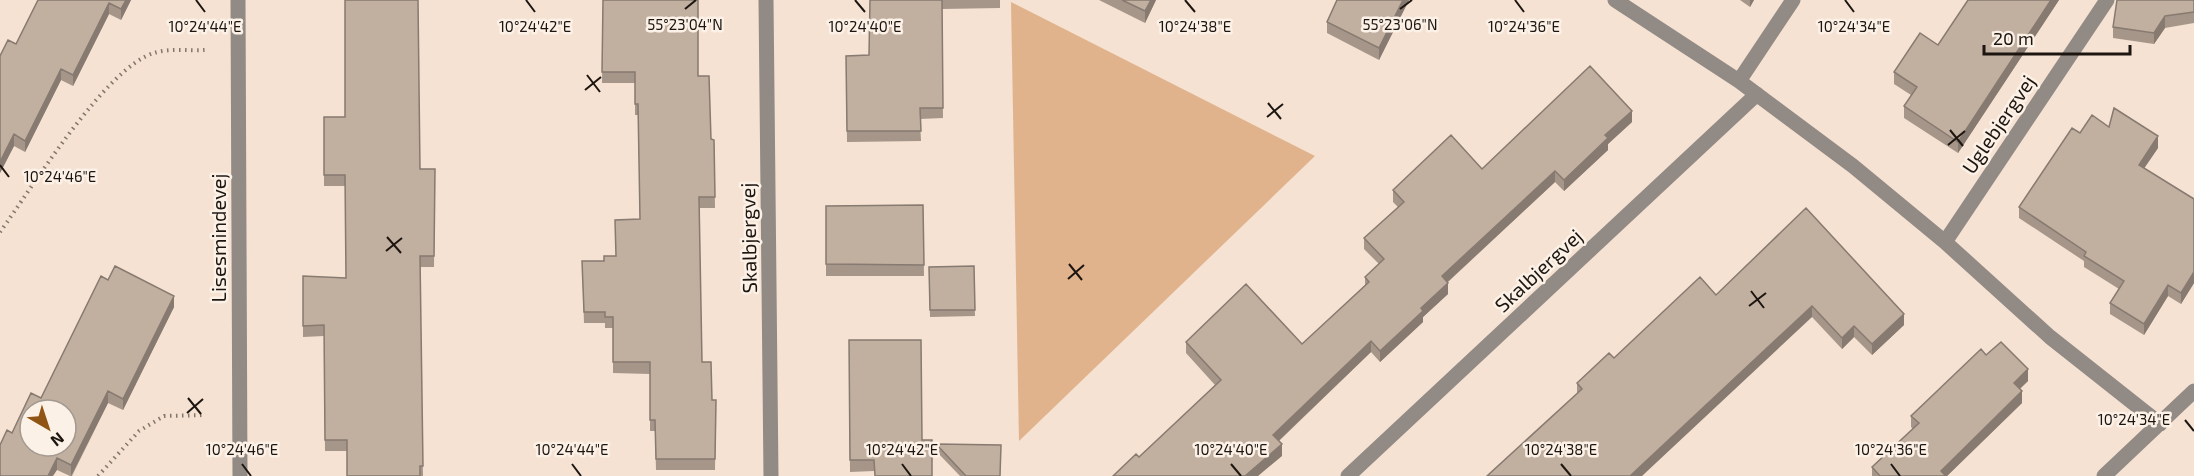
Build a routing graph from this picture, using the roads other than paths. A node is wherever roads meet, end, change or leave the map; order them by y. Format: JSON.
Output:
{"nodes":[{"id":1,"x":238,"y":0,"type":"edge"},
{"id":2,"x":766,"y":0,"type":"edge"},
{"id":3,"x":1615,"y":0,"type":"edge"},
{"id":4,"x":1793,"y":0,"type":"edge"},
{"id":5,"x":2107,"y":0,"type":"edge"},
{"id":6,"x":1739,"y":81,"type":"junction"},
{"id":7,"x":1757,"y":94,"type":"junction"},
{"id":8,"x":1945,"y":242,"type":"junction"},
{"id":9,"x":2194,"y":391,"type":"edge"},
{"id":10,"x":2160,"y":424,"type":"junction"},
{"id":11,"x":240,"y":476,"type":"edge"},
{"id":12,"x":771,"y":476,"type":"edge"},
{"id":13,"x":1348,"y":476,"type":"edge"},
{"id":14,"x":2104,"y":476,"type":"edge"}],
"edges":[{"from":1,"to":11,"type":"street","name":"Lisesmindevej"},
{"from":2,"to":12,"type":"street","name":"Skalbjergvej"},
{"from":3,"to":6,"type":"street"},
{"from":4,"to":6,"type":"street"},
{"from":5,"to":8,"type":"street","name":"Uglebjergvej"},
{"from":6,"to":7,"type":"street"},
{"from":7,"to":8,"type":"street"},
{"from":7,"to":13,"type":"street","name":"Skalbjergvej"},
{"from":8,"to":10,"type":"street"},
{"from":9,"to":10,"type":"street"},
{"from":10,"to":14,"type":"street"}]}
